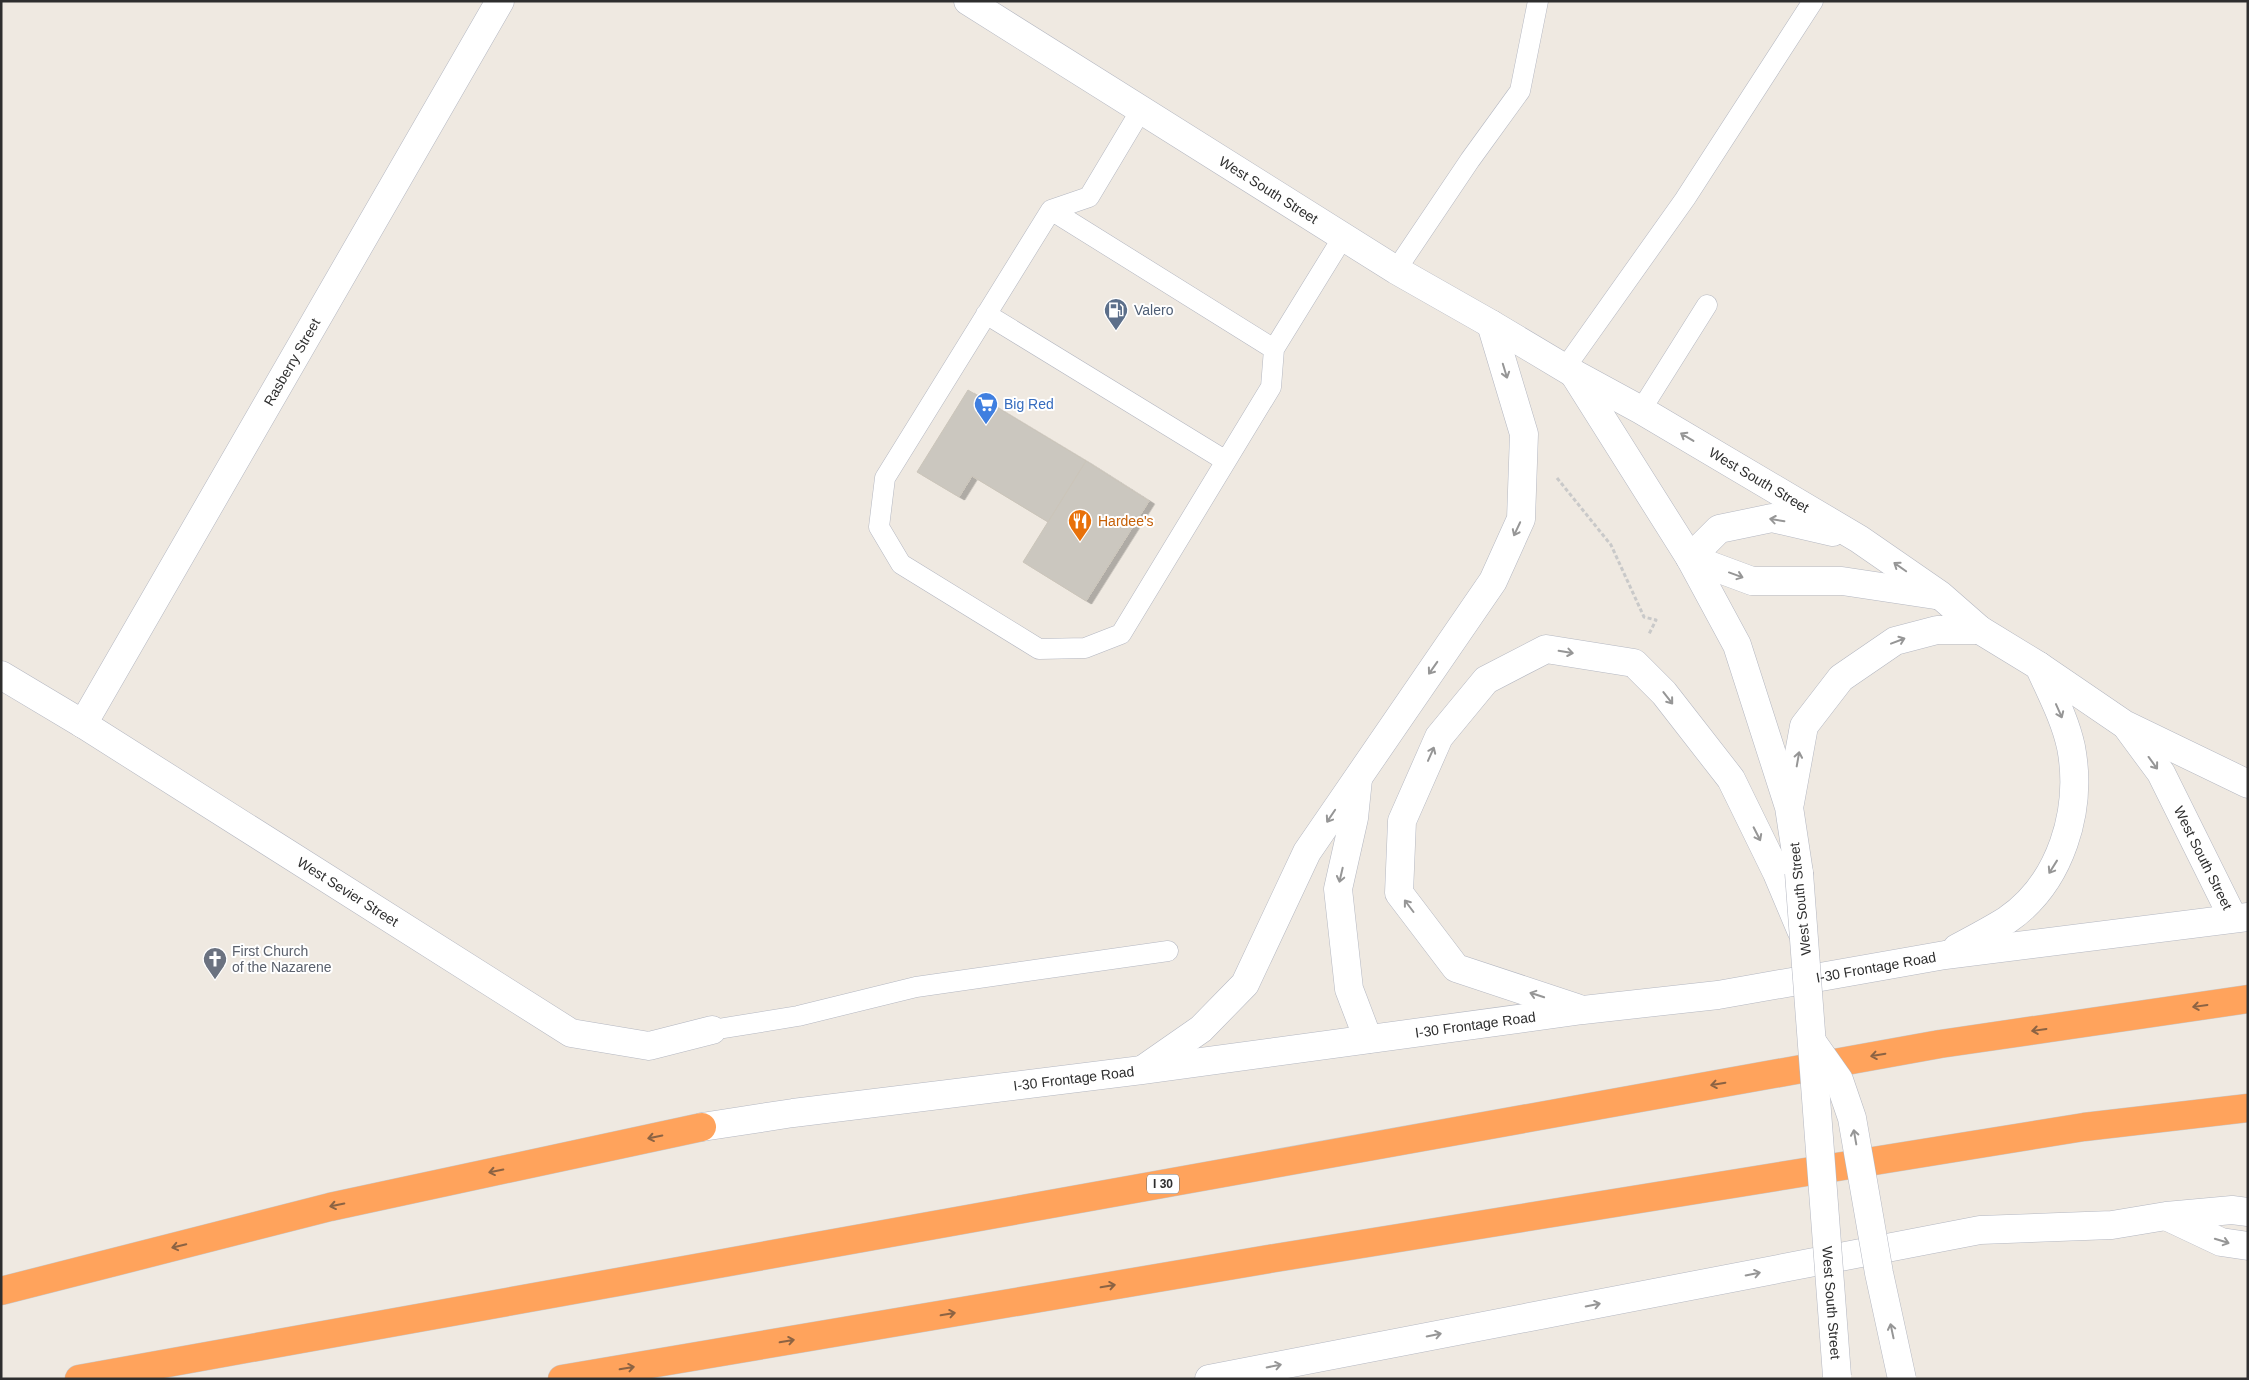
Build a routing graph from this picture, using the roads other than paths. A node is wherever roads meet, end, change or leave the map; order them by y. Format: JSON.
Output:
{"nodes":[{"id":1,"x":500,"y":1,"type":"edge"},
{"id":2,"x":968,"y":1,"type":"edge"},
{"id":3,"x":1538,"y":1,"type":"edge"},
{"id":4,"x":1813,"y":1,"type":"edge"},
{"id":5,"x":1141,"y":110,"type":"junction"},
{"id":6,"x":1051,"y":210,"type":"junction"},
{"id":7,"x":1343,"y":237,"type":"junction"},
{"id":8,"x":1396,"y":270,"type":"junction"},
{"id":9,"x":1706,"y":304,"type":"dead end"},
{"id":10,"x":986,"y":314,"type":"junction"},
{"id":11,"x":1492,"y":324,"type":"junction"},
{"id":12,"x":1274,"y":349,"type":"junction"},
{"id":13,"x":1569,"y":371,"type":"junction"},
{"id":14,"x":1641,"y":410,"type":"junction"},
{"id":15,"x":1226,"y":461,"type":"junction"},
{"id":16,"x":1859,"y":538,"type":"junction"},
{"id":17,"x":1690,"y":558,"type":"junction"},
{"id":18,"x":1940,"y":595,"type":"junction"},
{"id":19,"x":1980,"y":630,"type":"junction"},
{"id":20,"x":2039,"y":666,"type":"junction"},
{"id":21,"x":1,"y":675,"type":"edge"},
{"id":22,"x":83,"y":724,"type":"junction"},
{"id":23,"x":2124,"y":724,"type":"junction"},
{"id":24,"x":1358,"y":775,"type":"junction"},
{"id":25,"x":2248,"y":784,"type":"edge"},
{"id":26,"x":1789,"y":807,"type":"junction"},
{"id":27,"x":2240,"y":917,"type":"edge"},
{"id":28,"x":1805,"y":939,"type":"junction"},
{"id":29,"x":1168,"y":951,"type":"dead end"},
{"id":30,"x":1945,"y":955,"type":"junction"},
{"id":31,"x":2248,"y":999,"type":"edge"},
{"id":32,"x":1583,"y":1010,"type":"junction"},
{"id":33,"x":712,"y":1030,"type":"joint"},
{"id":34,"x":1368,"y":1039,"type":"junction"},
{"id":35,"x":1813,"y":1042,"type":"junction"},
{"id":36,"x":1142,"y":1070,"type":"junction"},
{"id":37,"x":2248,"y":1108,"type":"edge"},
{"id":38,"x":702,"y":1127,"type":"joint"},
{"id":39,"x":2248,"y":1212,"type":"edge"},
{"id":40,"x":2166,"y":1216,"type":"junction"},
{"id":41,"x":2248,"y":1246,"type":"edge"},
{"id":42,"x":1,"y":1291,"type":"edge"},
{"id":43,"x":1838,"y":1377,"type":"edge"},
{"id":44,"x":79,"y":1379,"type":"edge"},
{"id":45,"x":562,"y":1379,"type":"edge"},
{"id":46,"x":1209,"y":1379,"type":"edge"},
{"id":47,"x":1902,"y":1379,"type":"edge"}],
"edges":[{"from":1,"to":22,"type":"main road","name":"Rasberry Street"},
{"from":2,"to":5,"type":"main road","name":"West South Street"},
{"from":3,"to":8,"type":"lane"},
{"from":4,"to":13,"type":"lane"},
{"from":5,"to":6,"type":"lane"},
{"from":5,"to":7,"type":"main road","name":"West South Street"},
{"from":6,"to":10,"type":"lane"},
{"from":6,"to":12,"type":"lane"},
{"from":7,"to":8,"type":"main road","name":"West South Street"},
{"from":7,"to":12,"type":"lane"},
{"from":8,"to":11,"type":"main road","name":"West South Street"},
{"from":9,"to":14,"type":"lane"},
{"from":10,"to":15,"type":"lane"},
{"from":10,"to":15,"type":"lane"},
{"from":11,"to":13,"type":"main road","name":"West South Street"},
{"from":11,"to":24,"type":"main road","one_way":true},
{"from":12,"to":15,"type":"lane"},
{"from":13,"to":14,"type":"main road","name":"West South Street"},
{"from":13,"to":17,"type":"main road","name":"West South Street"},
{"from":16,"to":14,"type":"main road","name":"West South Street","one_way":true},
{"from":16,"to":17,"type":"main road","one_way":true},
{"from":18,"to":16,"type":"main road","name":"West South Street","one_way":true},
{"from":17,"to":18,"type":"main road","one_way":true},
{"from":17,"to":26,"type":"main road","name":"West South Street"},
{"from":18,"to":19,"type":"main road","name":"West South Street"},
{"from":19,"to":20,"type":"main road","name":"West South Street"},
{"from":26,"to":19,"type":"main road","one_way":true},
{"from":20,"to":23,"type":"main road","name":"West South Street"},
{"from":20,"to":30,"type":"main road","one_way":true},
{"from":21,"to":22,"type":"main road","name":"West Sevier Street"},
{"from":22,"to":33,"type":"main road","name":"West Sevier Street"},
{"from":23,"to":25,"type":"main road","name":"West South Street"},
{"from":23,"to":27,"type":"main road","name":"West South Street","one_way":true},
{"from":24,"to":34,"type":"main road","one_way":true},
{"from":24,"to":36,"type":"main road","one_way":true},
{"from":26,"to":28,"type":"main road","name":"West South Street","bridge":true},
{"from":27,"to":30,"type":"main road","name":"I-30 Frontage Road"},
{"from":32,"to":28,"type":"main road","one_way":true},
{"from":28,"to":35,"type":"main road","name":"West South Street","bridge":true},
{"from":29,"to":33,"type":"lane"},
{"from":30,"to":32,"type":"main road","name":"I-30 Frontage Road"},
{"from":31,"to":44,"type":"highway","number":"I 30","one_way":true},
{"from":32,"to":34,"type":"main road","name":"I-30 Frontage Road"},
{"from":34,"to":36,"type":"main road","name":"I-30 Frontage Road"},
{"from":35,"to":43,"type":"main road","name":"West South Street","bridge":true},
{"from":47,"to":35,"type":"main road","one_way":true,"bridge":true},
{"from":36,"to":38,"type":"main road","name":"I-30 Frontage Road"},
{"from":45,"to":37,"type":"highway","one_way":true},
{"from":38,"to":42,"type":"highway","one_way":true},
{"from":39,"to":40,"type":"main road"},
{"from":40,"to":41,"type":"main road","one_way":true},
{"from":46,"to":40,"type":"main road","one_way":true}]}
